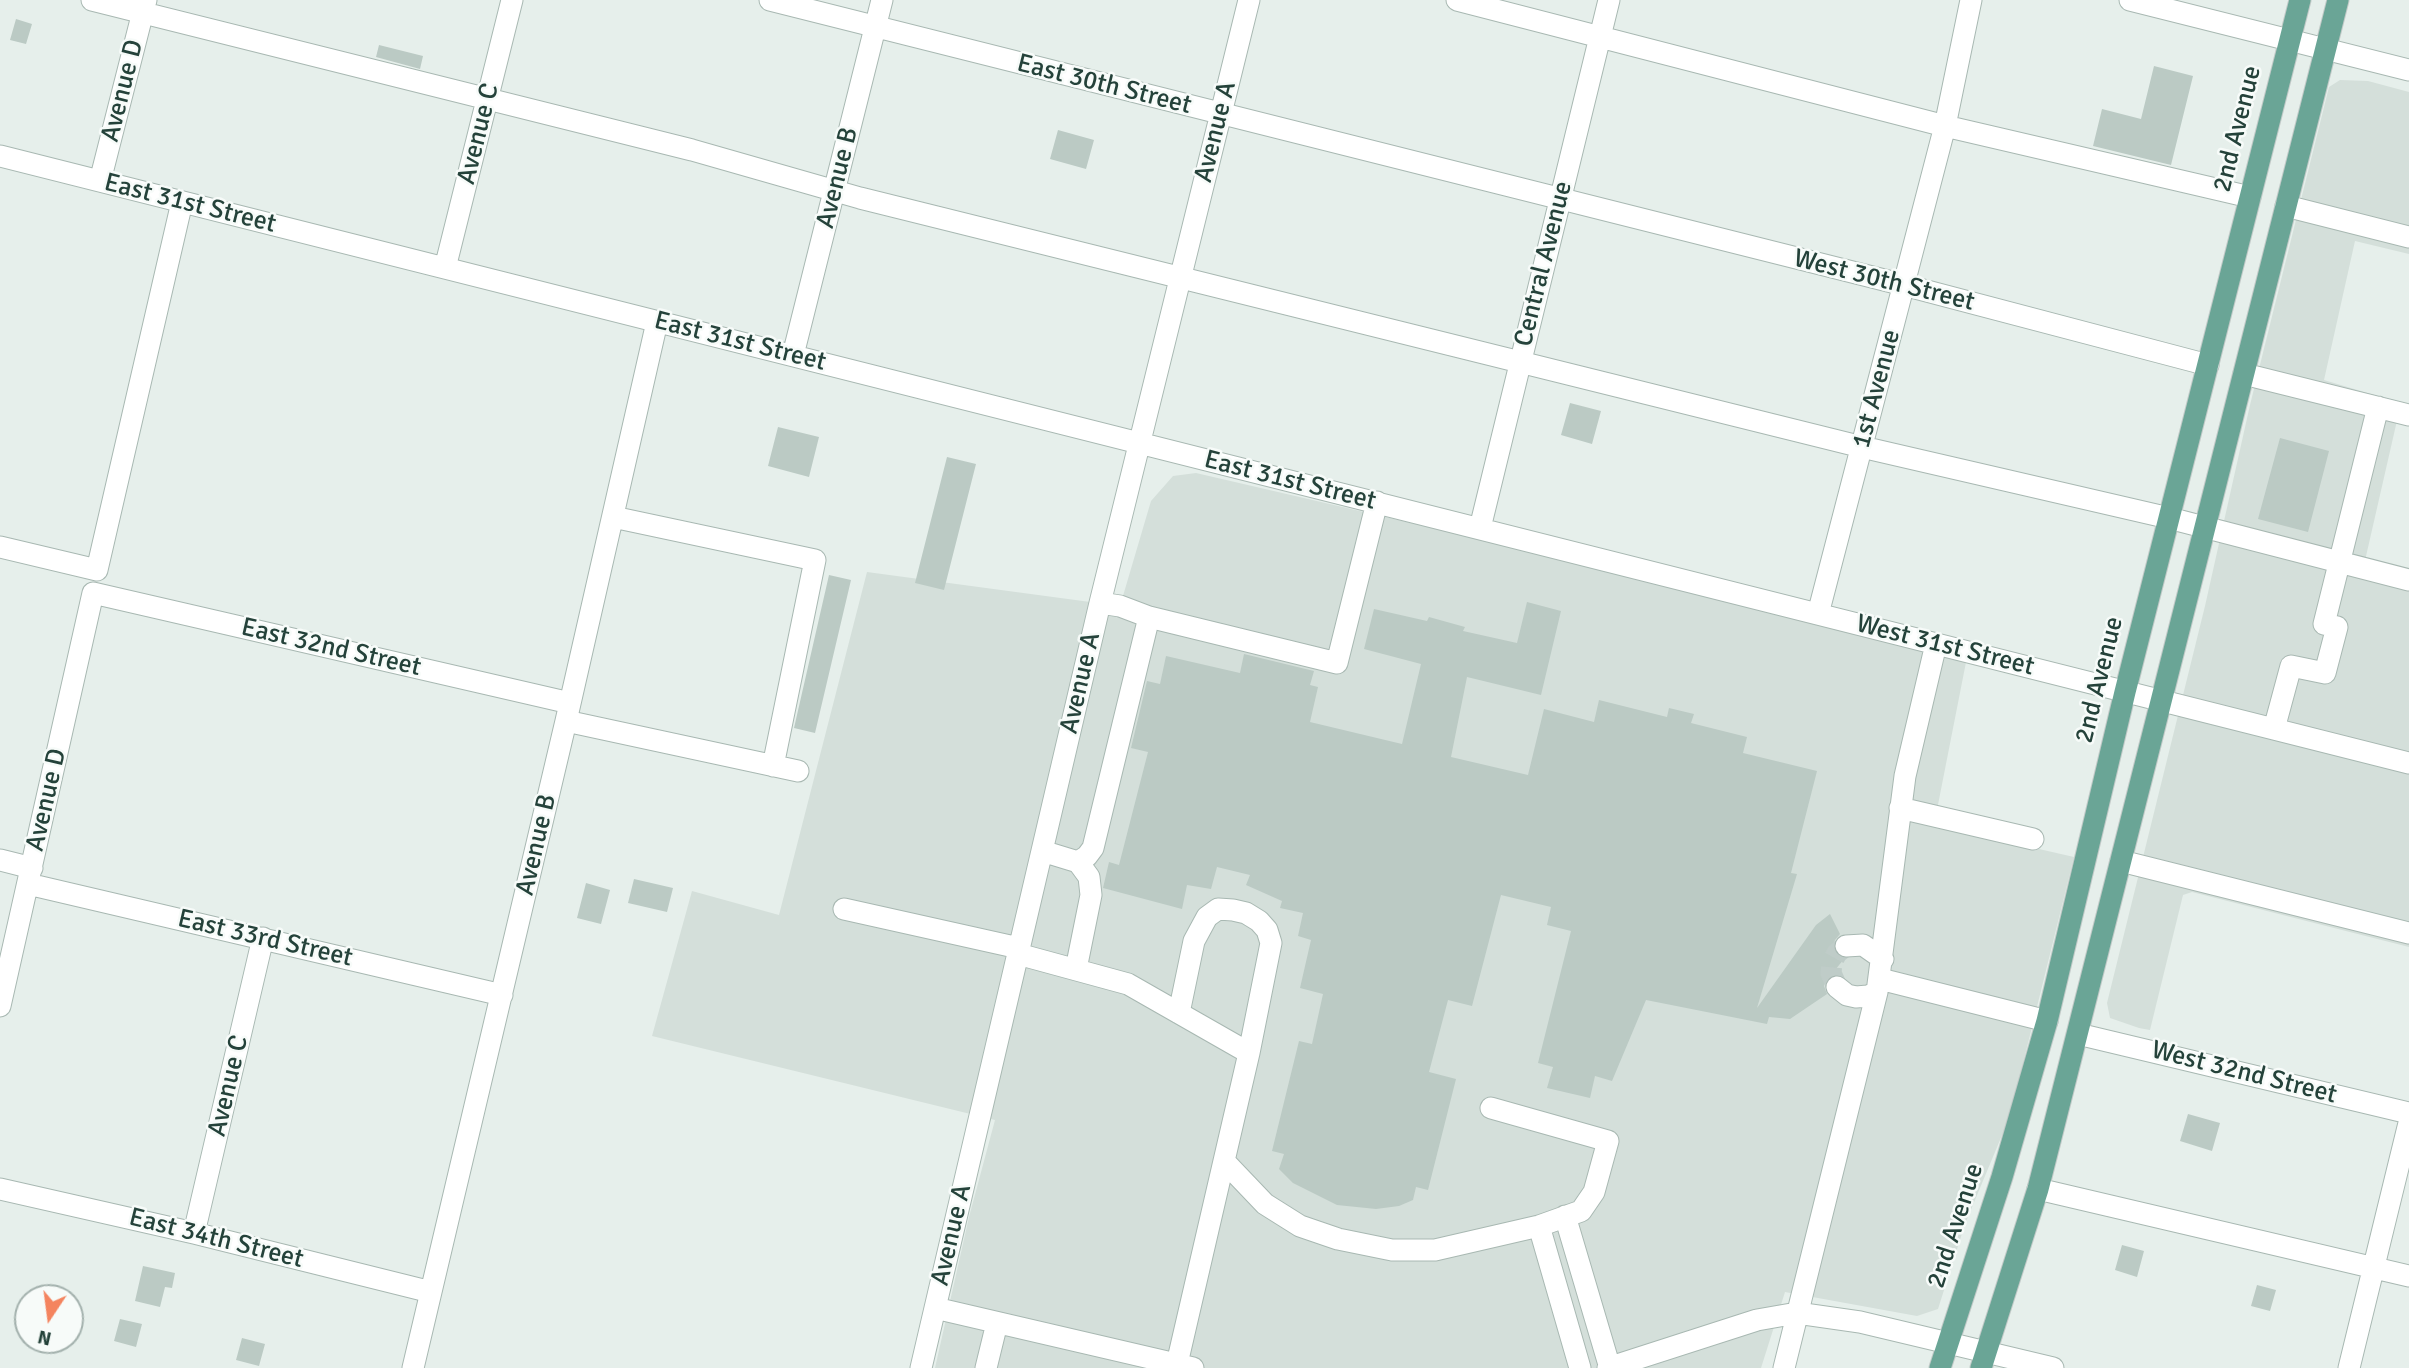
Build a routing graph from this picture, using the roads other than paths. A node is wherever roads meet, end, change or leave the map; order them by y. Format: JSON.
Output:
{"nodes":[{"id":1,"x":92,"y":0,"type":"edge"},
{"id":2,"x":512,"y":0,"type":"edge"},
{"id":3,"x":770,"y":0,"type":"edge"},
{"id":4,"x":882,"y":0,"type":"edge"},
{"id":5,"x":1249,"y":0,"type":"edge"},
{"id":6,"x":1457,"y":0,"type":"edge"},
{"id":7,"x":1609,"y":0,"type":"edge"},
{"id":8,"x":1971,"y":0,"type":"edge"},
{"id":9,"x":2130,"y":0,"type":"edge"},
{"id":10,"x":2300,"y":0,"type":"edge"},
{"id":11,"x":2337,"y":0,"type":"edge"},
{"id":12,"x":144,"y":6,"type":"edge"},
{"id":13,"x":876,"y":27,"type":"junction"},
{"id":14,"x":1600,"y":36,"type":"junction"},
{"id":15,"x":2290,"y":40,"type":"junction"},
{"id":16,"x":2325,"y":49,"type":"junction"},
{"id":17,"x":2409,"y":70,"type":"edge"},
{"id":18,"x":487,"y":100,"type":"junction"},
{"id":19,"x":1221,"y":114,"type":"junction"},
{"id":20,"x":1945,"y":126,"type":"junction"},
{"id":21,"x":0,"y":156,"type":"edge"},
{"id":22,"x":100,"y":181,"type":"junction"},
{"id":23,"x":835,"y":190,"type":"junction"},
{"id":24,"x":2250,"y":197,"type":"junction"},
{"id":25,"x":1560,"y":200,"type":"junction"},
{"id":26,"x":182,"y":202,"type":"junction"},
{"id":27,"x":2286,"y":206,"type":"junction"},
{"id":28,"x":2409,"y":237,"type":"edge"},
{"id":29,"x":445,"y":268,"type":"junction"},
{"id":30,"x":1180,"y":278,"type":"junction"},
{"id":31,"x":1904,"y":285,"type":"junction"},
{"id":32,"x":657,"y":322,"type":"junction"},
{"id":33,"x":793,"y":355,"type":"junction"},
{"id":34,"x":1521,"y":361,"type":"junction"},
{"id":35,"x":2208,"y":365,"type":"junction"},
{"id":36,"x":2244,"y":373,"type":"junction"},
{"id":37,"x":2378,"y":407,"type":"junction"},
{"id":38,"x":2409,"y":415,"type":"edge"},
{"id":39,"x":1140,"y":443,"type":"junction"},
{"id":40,"x":1862,"y":447,"type":"junction"},
{"id":41,"x":1377,"y":502,"type":"junction"},
{"id":42,"x":613,"y":517,"type":"junction"},
{"id":43,"x":2169,"y":518,"type":"junction"},
{"id":44,"x":2205,"y":527,"type":"junction"},
{"id":45,"x":1480,"y":528,"type":"junction"},
{"id":46,"x":0,"y":547,"type":"edge"},
{"id":47,"x":2340,"y":562,"type":"junction"},
{"id":48,"x":2409,"y":580,"type":"edge"},
{"id":49,"x":93,"y":593,"type":"joint"},
{"id":50,"x":1100,"y":603,"type":"junction"},
{"id":51,"x":1818,"y":614,"type":"junction"},
{"id":52,"x":1149,"y":617,"type":"junction"},
{"id":53,"x":1936,"y":644,"type":"junction"},
{"id":54,"x":2126,"y":692,"type":"junction"},
{"id":55,"x":2161,"y":701,"type":"junction"},
{"id":56,"x":568,"y":712,"type":"junction"},
{"id":57,"x":2274,"y":729,"type":"junction"},
{"id":58,"x":2409,"y":763,"type":"edge"},
{"id":59,"x":773,"y":766,"type":"junction"},
{"id":60,"x":798,"y":771,"type":"dead end"},
{"id":61,"x":1900,"y":808,"type":"junction"},
{"id":62,"x":2033,"y":839,"type":"dead end"},
{"id":63,"x":1042,"y":851,"type":"junction"},
{"id":64,"x":0,"y":860,"type":"edge"},
{"id":65,"x":2121,"y":861,"type":"junction"},
{"id":66,"x":1078,"y":862,"type":"junction"},
{"id":67,"x":30,"y":876,"type":"junction"},
{"id":68,"x":844,"y":909,"type":"dead end"},
{"id":69,"x":2409,"y":933,"type":"edge"},
{"id":70,"x":263,"y":938,"type":"junction"},
{"id":71,"x":1846,"y":946,"type":"dead end"},
{"id":72,"x":1019,"y":951,"type":"junction"},
{"id":73,"x":1076,"y":969,"type":"junction"},
{"id":74,"x":1880,"y":977,"type":"junction"},
{"id":75,"x":1837,"y":987,"type":"dead end"},
{"id":76,"x":502,"y":995,"type":"junction"},
{"id":77,"x":0,"y":1006,"type":"edge"},
{"id":78,"x":1179,"y":1013,"type":"junction"},
{"id":79,"x":2047,"y":1021,"type":"junction"},
{"id":80,"x":2078,"y":1034,"type":"junction"},
{"id":81,"x":1249,"y":1053,"type":"junction"},
{"id":82,"x":1491,"y":1108,"type":"dead end"},
{"id":83,"x":2409,"y":1113,"type":"edge"},
{"id":84,"x":2409,"y":1123,"type":"edge"},
{"id":85,"x":1224,"y":1161,"type":"junction"},
{"id":86,"x":0,"y":1189,"type":"edge"},
{"id":87,"x":2038,"y":1189,"type":"junction"},
{"id":88,"x":1565,"y":1216,"type":"junction"},
{"id":89,"x":1539,"y":1226,"type":"junction"},
{"id":90,"x":194,"y":1233,"type":"junction"},
{"id":91,"x":2372,"y":1266,"type":"junction"},
{"id":92,"x":2409,"y":1276,"type":"edge"},
{"id":93,"x":431,"y":1292,"type":"junction"},
{"id":94,"x":935,"y":1308,"type":"junction"},
{"id":95,"x":1797,"y":1313,"type":"junction"},
{"id":96,"x":997,"y":1323,"type":"junction"},
{"id":97,"x":1948,"y":1341,"type":"junction"},
{"id":98,"x":1984,"y":1359,"type":"edge"},
{"id":99,"x":1182,"y":1367,"type":"edge"},
{"id":100,"x":413,"y":1368,"type":"edge"},
{"id":101,"x":921,"y":1368,"type":"edge"},
{"id":102,"x":986,"y":1368,"type":"edge"},
{"id":103,"x":1580,"y":1368,"type":"edge"},
{"id":104,"x":1609,"y":1368,"type":"edge"},
{"id":105,"x":1784,"y":1368,"type":"edge"},
{"id":106,"x":1940,"y":1368,"type":"edge"},
{"id":107,"x":2053,"y":1368,"type":"edge"},
{"id":108,"x":2349,"y":1368,"type":"edge"}],
"edges":[{"from":1,"to":12,"type":"street"},
{"from":2,"to":18,"type":"street","name":"Avenue C"},
{"from":3,"to":13,"type":"street","name":"East 30th Street"},
{"from":4,"to":13,"type":"street","name":"Avenue B"},
{"from":5,"to":19,"type":"street","name":"Avenue A"},
{"from":6,"to":14,"type":"street"},
{"from":7,"to":14,"type":"street","name":"Central Avenue"},
{"from":8,"to":20,"type":"street","name":"1st Avenue"},
{"from":9,"to":15,"type":"street"},
{"from":10,"to":15,"type":"main road","name":"2nd Avenue"},
{"from":11,"to":16,"type":"main road"},
{"from":12,"to":18,"type":"street"},
{"from":12,"to":22,"type":"street","name":"Avenue D"},
{"from":13,"to":19,"type":"street","name":"East 30th Street"},
{"from":13,"to":23,"type":"street","name":"Avenue B"},
{"from":14,"to":20,"type":"street"},
{"from":14,"to":25,"type":"street","name":"Central Avenue"},
{"from":15,"to":16,"type":"street"},
{"from":15,"to":24,"type":"main road","name":"2nd Avenue"},
{"from":16,"to":17,"type":"street"},
{"from":16,"to":27,"type":"main road"},
{"from":18,"to":23,"type":"street"},
{"from":18,"to":29,"type":"street","name":"Avenue C"},
{"from":19,"to":25,"type":"street","name":"East 30th Street"},
{"from":19,"to":30,"type":"street","name":"Avenue A"},
{"from":20,"to":24,"type":"street"},
{"from":20,"to":31,"type":"street","name":"1st Avenue"},
{"from":21,"to":22,"type":"street","name":"East 31st Street"},
{"from":22,"to":26,"type":"street","name":"East 31st Street"},
{"from":23,"to":30,"type":"street"},
{"from":23,"to":33,"type":"street","name":"Avenue B"},
{"from":24,"to":35,"type":"main road","name":"2nd Avenue"},
{"from":25,"to":31,"type":"street","name":"West 30th Street"},
{"from":25,"to":34,"type":"street","name":"Central Avenue"},
{"from":26,"to":29,"type":"street","name":"East 31st Street"},
{"from":26,"to":46,"type":"street"},
{"from":27,"to":28,"type":"street"},
{"from":27,"to":36,"type":"main road"},
{"from":29,"to":32,"type":"street","name":"East 31st Street"},
{"from":30,"to":34,"type":"street"},
{"from":30,"to":39,"type":"street","name":"Avenue A"},
{"from":31,"to":35,"type":"street","name":"West 30th Street"},
{"from":31,"to":40,"type":"street","name":"1st Avenue"},
{"from":32,"to":33,"type":"street","name":"East 31st Street"},
{"from":32,"to":42,"type":"street","name":"Avenue B"},
{"from":33,"to":39,"type":"street","name":"East 31st Street"},
{"from":34,"to":40,"type":"street"},
{"from":34,"to":45,"type":"street","name":"Central Avenue"},
{"from":35,"to":43,"type":"main road","name":"2nd Avenue"},
{"from":36,"to":37,"type":"street"},
{"from":36,"to":44,"type":"main road"},
{"from":37,"to":38,"type":"street"},
{"from":37,"to":47,"type":"street"},
{"from":39,"to":41,"type":"street","name":"East 31st Street"},
{"from":39,"to":50,"type":"street","name":"Avenue A"},
{"from":40,"to":43,"type":"street"},
{"from":40,"to":51,"type":"street","name":"1st Avenue"},
{"from":41,"to":45,"type":"street","name":"East 31st Street"},
{"from":41,"to":52,"type":"street"},
{"from":42,"to":56,"type":"street","name":"Avenue B"},
{"from":42,"to":59,"type":"street"},
{"from":43,"to":44,"type":"street"},
{"from":43,"to":54,"type":"main road","name":"2nd Avenue"},
{"from":44,"to":47,"type":"street"},
{"from":44,"to":55,"type":"main road"},
{"from":45,"to":51,"type":"street","name":"West 31st Street"},
{"from":47,"to":48,"type":"street"},
{"from":47,"to":57,"type":"street"},
{"from":49,"to":56,"type":"street","name":"East 32nd Street"},
{"from":49,"to":67,"type":"street","name":"Avenue D"},
{"from":50,"to":52,"type":"street"},
{"from":50,"to":63,"type":"street","name":"Avenue A"},
{"from":51,"to":53,"type":"street","name":"West 31st Street"},
{"from":52,"to":66,"type":"street"},
{"from":53,"to":54,"type":"street","name":"West 31st Street"},
{"from":53,"to":61,"type":"street"},
{"from":54,"to":55,"type":"street","name":"West 31st Street"},
{"from":54,"to":79,"type":"main road","name":"2nd Avenue"},
{"from":55,"to":57,"type":"street","name":"West 31st Street"},
{"from":55,"to":65,"type":"main road"},
{"from":56,"to":59,"type":"street","name":"East 32nd Street"},
{"from":56,"to":76,"type":"street","name":"Avenue B"},
{"from":57,"to":58,"type":"street","name":"West 31st Street"},
{"from":59,"to":60,"type":"street","name":"East 32nd Street"},
{"from":61,"to":62,"type":"street"},
{"from":61,"to":74,"type":"street"},
{"from":63,"to":66,"type":"street"},
{"from":63,"to":72,"type":"street","name":"Avenue A"},
{"from":64,"to":67,"type":"street","name":"East 33rd Street"},
{"from":65,"to":69,"type":"street"},
{"from":65,"to":80,"type":"main road"},
{"from":66,"to":73,"type":"street"},
{"from":67,"to":70,"type":"street","name":"East 33rd Street"},
{"from":67,"to":77,"type":"street","name":"Avenue D"},
{"from":68,"to":72,"type":"street"},
{"from":70,"to":76,"type":"street","name":"East 33rd Street"},
{"from":70,"to":90,"type":"street","name":"Avenue C"},
{"from":71,"to":74,"type":"street"},
{"from":72,"to":73,"type":"street"},
{"from":72,"to":94,"type":"street","name":"Avenue A"},
{"from":73,"to":78,"type":"street"},
{"from":74,"to":75,"type":"street"},
{"from":74,"to":79,"type":"street"},
{"from":74,"to":95,"type":"street"},
{"from":76,"to":93,"type":"street","name":"Avenue B"},
{"from":78,"to":81,"type":"street"},
{"from":78,"to":81,"type":"street"},
{"from":79,"to":97,"type":"main road","name":"2nd Avenue"},
{"from":80,"to":83,"type":"street","name":"West 32nd Street"},
{"from":80,"to":87,"type":"main road"},
{"from":81,"to":85,"type":"street"},
{"from":82,"to":88,"type":"street"},
{"from":84,"to":91,"type":"street"},
{"from":85,"to":89,"type":"street"},
{"from":85,"to":99,"type":"street"},
{"from":86,"to":90,"type":"street","name":"East 34th Street"},
{"from":87,"to":91,"type":"street"},
{"from":87,"to":98,"type":"main road"},
{"from":88,"to":89,"type":"street"},
{"from":88,"to":104,"type":"street"},
{"from":89,"to":103,"type":"street"},
{"from":90,"to":93,"type":"street","name":"East 34th Street"},
{"from":91,"to":92,"type":"street"},
{"from":91,"to":108,"type":"street"},
{"from":93,"to":100,"type":"street","name":"Avenue B"},
{"from":94,"to":96,"type":"street"},
{"from":94,"to":101,"type":"street","name":"Avenue A"},
{"from":95,"to":97,"type":"street"},
{"from":95,"to":104,"type":"street"},
{"from":95,"to":105,"type":"street"},
{"from":96,"to":99,"type":"street"},
{"from":96,"to":102,"type":"street"},
{"from":97,"to":98,"type":"street"},
{"from":97,"to":106,"type":"main road","name":"2nd Avenue"},
{"from":98,"to":107,"type":"street"}]}
